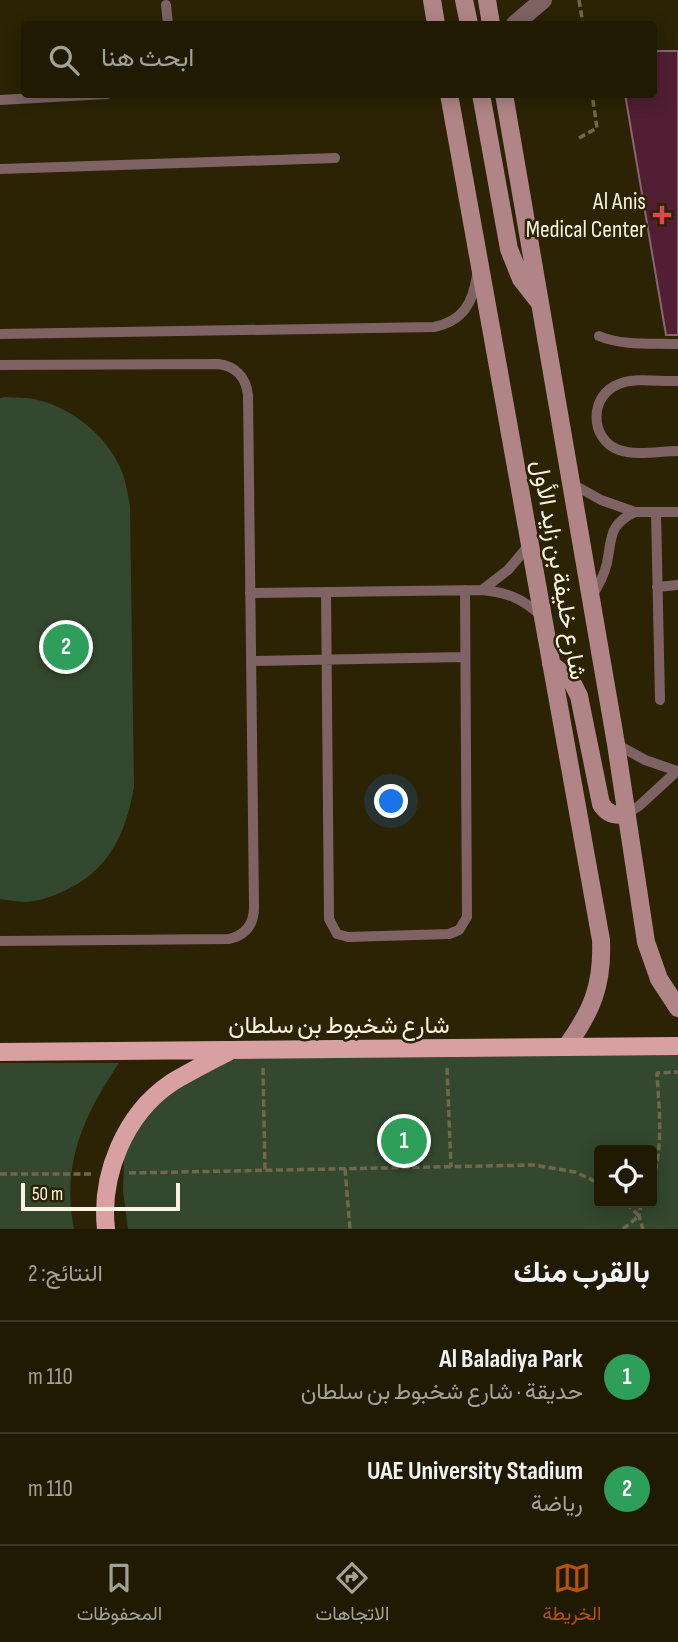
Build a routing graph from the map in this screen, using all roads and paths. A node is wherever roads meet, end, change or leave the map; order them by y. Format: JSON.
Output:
{"nodes":[{"id":1,"x":432,"y":0,"type":"edge"},
{"id":2,"x":464,"y":0,"type":"edge"},
{"id":3,"x":487,"y":0,"type":"edge"},
{"id":4,"x":543,"y":0,"type":"edge"},
{"id":5,"x":579,"y":0,"type":"edge"},
{"id":6,"x":166,"y":5,"type":"dead end"},
{"id":7,"x":168,"y":21,"type":"edge"},
{"id":8,"x":436,"y":21,"type":"edge"},
{"id":9,"x":468,"y":21,"type":"edge"},
{"id":10,"x":490,"y":21,"type":"edge"},
{"id":11,"x":518,"y":21,"type":"edge"},
{"id":12,"x":582,"y":21,"type":"edge"},
{"id":13,"x":36,"y":98,"type":"edge"},
{"id":14,"x":450,"y":98,"type":"edge"},
{"id":15,"x":482,"y":98,"type":"edge"},
{"id":16,"x":505,"y":98,"type":"edge"},
{"id":17,"x":593,"y":98,"type":"edge"},
{"id":18,"x":0,"y":100,"type":"edge"},
{"id":19,"x":579,"y":138,"type":"dead end"},
{"id":20,"x":335,"y":158,"type":"dead end"},
{"id":21,"x":0,"y":169,"type":"edge"},
{"id":22,"x":478,"y":261,"type":"junction"},
{"id":23,"x":541,"y":304,"type":"junction"},
{"id":24,"x":0,"y":334,"type":"edge"},
{"id":25,"x":599,"y":336,"type":"dead end"},
{"id":26,"x":678,"y":344,"type":"edge"},
{"id":27,"x":0,"y":365,"type":"edge"},
{"id":28,"x":678,"y":381,"type":"edge"},
{"id":29,"x":678,"y":451,"type":"edge"},
{"id":30,"x":569,"y":482,"type":"junction"},
{"id":31,"x":635,"y":512,"type":"junction"},
{"id":32,"x":656,"y":512,"type":"junction"},
{"id":33,"x":678,"y":512,"type":"edge"},
{"id":34,"x":528,"y":545,"type":"junction"},
{"id":35,"x":678,"y":585,"type":"edge"},
{"id":36,"x":657,"y":587,"type":"junction"},
{"id":37,"x":465,"y":590,"type":"junction"},
{"id":38,"x":482,"y":590,"type":"junction"},
{"id":39,"x":326,"y":592,"type":"junction"},
{"id":40,"x":250,"y":593,"type":"junction"},
{"id":41,"x":590,"y":599,"type":"junction"},
{"id":42,"x":542,"y":617,"type":"junction"},
{"id":43,"x":465,"y":656,"type":"junction"},
{"id":44,"x":327,"y":660,"type":"junction"},
{"id":45,"x":251,"y":661,"type":"junction"},
{"id":46,"x":551,"y":664,"type":"junction"},
{"id":47,"x":660,"y":700,"type":"dead end"},
{"id":48,"x":616,"y":744,"type":"junction"},
{"id":49,"x":626,"y":814,"type":"junction"},
{"id":50,"x":0,"y":941,"type":"edge"},
{"id":51,"x":678,"y":1008,"type":"edge"},
{"id":52,"x":678,"y":1046,"type":"edge"},
{"id":53,"x":566,"y":1047,"type":"junction"},
{"id":54,"x":446,"y":1048,"type":"junction"},
{"id":55,"x":231,"y":1050,"type":"junction"},
{"id":56,"x":262,"y":1050,"type":"junction"},
{"id":57,"x":0,"y":1052,"type":"edge"},
{"id":58,"x":678,"y":1072,"type":"edge"},
{"id":59,"x":657,"y":1162,"type":"edge"},
{"id":60,"x":450,"y":1167,"type":"junction"},
{"id":61,"x":345,"y":1169,"type":"junction"},
{"id":62,"x":265,"y":1171,"type":"junction"},
{"id":63,"x":0,"y":1174,"type":"edge"},
{"id":64,"x":110,"y":1174,"type":"junction"},
{"id":65,"x":594,"y":1181,"type":"edge"},
{"id":66,"x":631,"y":1208,"type":"edge"},
{"id":67,"x":640,"y":1208,"type":"edge"},
{"id":68,"x":639,"y":1216,"type":"junction"},
{"id":69,"x":106,"y":1229,"type":"edge"},
{"id":70,"x":350,"y":1229,"type":"edge"},
{"id":71,"x":623,"y":1229,"type":"edge"},
{"id":72,"x":643,"y":1229,"type":"edge"}],
"edges":[{"from":1,"to":8,"type":"main road"},
{"from":2,"to":9,"type":"main road"},
{"from":3,"to":10,"type":"main road"},
{"from":4,"to":11,"type":"street"},
{"from":5,"to":12,"type":"path"},
{"from":6,"to":7,"type":"lane"},
{"from":13,"to":18,"type":"lane"},
{"from":14,"to":22,"type":"main road","name":"شارع خليفة بن زايد الأول"},
{"from":15,"to":23,"type":"main road"},
{"from":16,"to":23,"type":"main road","name":"شارع خليفة بن زايد الأول"},
{"from":17,"to":19,"type":"path"},
{"from":20,"to":21,"type":"lane"},
{"from":22,"to":24,"type":"lane"},
{"from":22,"to":34,"type":"main road","name":"شارع خليفة بن زايد الأول"},
{"from":23,"to":30,"type":"main road","name":"شارع خليفة بن زايد الأول"},
{"from":25,"to":26,"type":"lane"},
{"from":27,"to":40,"type":"lane"},
{"from":28,"to":29,"type":"lane"},
{"from":30,"to":31,"type":"lane"},
{"from":30,"to":41,"type":"main road","name":"شارع خليفة بن زايد الأول"},
{"from":31,"to":32,"type":"lane"},
{"from":31,"to":41,"type":"lane"},
{"from":32,"to":33,"type":"lane"},
{"from":32,"to":36,"type":"lane"},
{"from":34,"to":38,"type":"lane"},
{"from":34,"to":42,"type":"main road","name":"شارع خليفة بن زايد الأول"},
{"from":35,"to":36,"type":"lane"},
{"from":36,"to":47,"type":"lane"},
{"from":37,"to":38,"type":"lane"},
{"from":37,"to":39,"type":"lane"},
{"from":37,"to":43,"type":"lane"},
{"from":38,"to":42,"type":"lane"},
{"from":39,"to":40,"type":"lane"},
{"from":39,"to":44,"type":"lane"},
{"from":40,"to":45,"type":"lane"},
{"from":41,"to":48,"type":"main road","name":"شارع خليفة بن زايد الأول"},
{"from":42,"to":46,"type":"main road","name":"شارع خليفة بن زايد الأول"},
{"from":43,"to":44,"type":"lane"},
{"from":43,"to":44,"type":"lane"},
{"from":44,"to":45,"type":"lane"},
{"from":45,"to":50,"type":"lane"},
{"from":46,"to":49,"type":"main road"},
{"from":46,"to":53,"type":"main road","name":"شارع خليفة بن زايد الأول"},
{"from":48,"to":49,"type":"main road","name":"شارع خليفة بن زايد الأول"},
{"from":48,"to":49,"type":"lane"},
{"from":49,"to":51,"type":"main road","name":"شارع خليفة بن زايد الأول"},
{"from":52,"to":53,"type":"main road","name":"شارع شخبوط بن سلطان"},
{"from":53,"to":54,"type":"main road","name":"شارع شخبوط بن سلطان"},
{"from":54,"to":56,"type":"main road","name":"شارع شخبوط بن سلطان"},
{"from":54,"to":60,"type":"path"},
{"from":55,"to":56,"type":"main road","name":"شارع شخبوط بن سلطان"},
{"from":55,"to":57,"type":"main road","name":"شارع شخبوط بن سلطان"},
{"from":55,"to":64,"type":"main road"},
{"from":56,"to":62,"type":"path"},
{"from":58,"to":59,"type":"path"},
{"from":60,"to":61,"type":"path"},
{"from":60,"to":65,"type":"path"},
{"from":61,"to":62,"type":"path"},
{"from":61,"to":70,"type":"path"},
{"from":62,"to":64,"type":"path"},
{"from":63,"to":64,"type":"path"},
{"from":64,"to":69,"type":"main road"},
{"from":66,"to":68,"type":"path"},
{"from":67,"to":68,"type":"path"},
{"from":68,"to":71,"type":"path"},
{"from":68,"to":72,"type":"path"}]}
